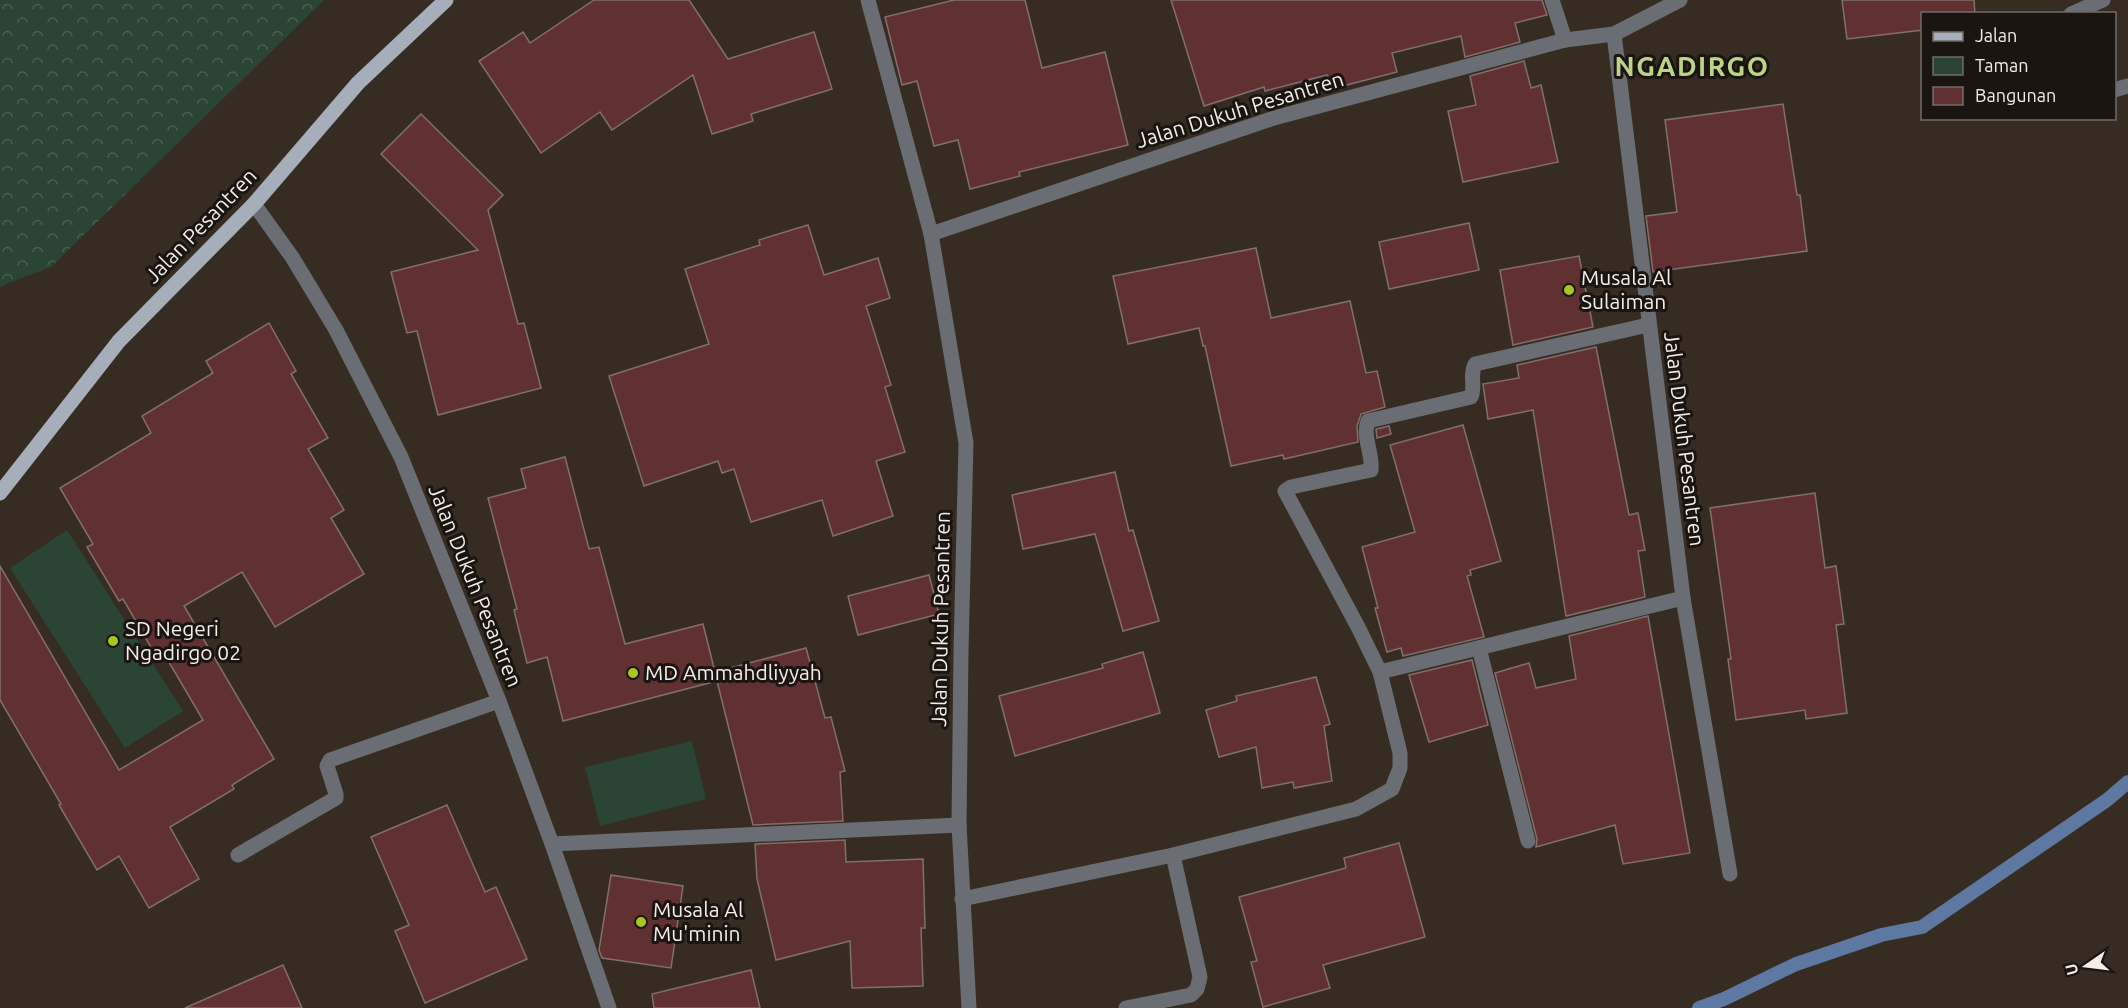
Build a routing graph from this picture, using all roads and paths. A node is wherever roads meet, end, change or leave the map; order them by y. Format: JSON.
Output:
{"nodes":[{"id":1,"x":446,"y":0,"type":"edge"},
{"id":2,"x":868,"y":0,"type":"edge"},
{"id":3,"x":1552,"y":0,"type":"edge"},
{"id":4,"x":1680,"y":0,"type":"edge"},
{"id":5,"x":2103,"y":0,"type":"edge"},
{"id":6,"x":2076,"y":12,"type":"edge"},
{"id":7,"x":1614,"y":34,"type":"junction"},
{"id":8,"x":1565,"y":40,"type":"junction"},
{"id":9,"x":254,"y":204,"type":"junction"},
{"id":10,"x":931,"y":234,"type":"junction"},
{"id":11,"x":1648,"y":325,"type":"junction"},
{"id":12,"x":0,"y":493,"type":"edge"},
{"id":13,"x":1683,"y":598,"type":"junction"},
{"id":14,"x":1479,"y":648,"type":"junction"},
{"id":15,"x":1380,"y":672,"type":"junction"},
{"id":16,"x":499,"y":701,"type":"junction"},
{"id":17,"x":959,"y":825,"type":"junction"},
{"id":18,"x":1528,"y":841,"type":"dead end"},
{"id":19,"x":552,"y":844,"type":"junction"},
{"id":20,"x":238,"y":855,"type":"dead end"},
{"id":21,"x":1173,"y":855,"type":"junction"},
{"id":22,"x":1730,"y":874,"type":"dead end"},
{"id":23,"x":962,"y":899,"type":"junction"},
{"id":24,"x":605,"y":1006,"type":"edge"},
{"id":25,"x":969,"y":1008,"type":"edge"},
{"id":26,"x":1126,"y":1008,"type":"edge"}],
"edges":[{"from":1,"to":9,"type":"main road","name":"Jalan Pesantren"},
{"from":2,"to":10,"type":"street","name":"Jalan Dukuh Pesantren"},
{"from":3,"to":8,"type":"street"},
{"from":4,"to":7,"type":"street","name":"Jalan Dukuh Pesantren"},
{"from":5,"to":6,"type":"street"},
{"from":7,"to":8,"type":"street","name":"Jalan Dukuh Pesantren"},
{"from":7,"to":11,"type":"street","name":"Jalan Dukuh Pesantren"},
{"from":8,"to":10,"type":"street","name":"Jalan Dukuh Pesantren"},
{"from":9,"to":12,"type":"main road","name":"Jalan Pesantren"},
{"from":9,"to":16,"type":"street","name":"Jalan Dukuh Pesantren"},
{"from":10,"to":17,"type":"street","name":"Jalan Dukuh Pesantren"},
{"from":11,"to":13,"type":"street","name":"Jalan Dukuh Pesantren"},
{"from":11,"to":15,"type":"street"},
{"from":13,"to":14,"type":"street"},
{"from":13,"to":22,"type":"street","name":"Jalan Dukuh Pesantren"},
{"from":14,"to":15,"type":"street"},
{"from":14,"to":18,"type":"street"},
{"from":15,"to":21,"type":"street"},
{"from":16,"to":19,"type":"street","name":"Jalan Dukuh Pesantren"},
{"from":16,"to":20,"type":"street"},
{"from":17,"to":19,"type":"street"},
{"from":17,"to":23,"type":"street","name":"Jalan Dukuh Pesantren"},
{"from":19,"to":24,"type":"street","name":"Jalan Dukuh Pesantren"},
{"from":21,"to":23,"type":"street"},
{"from":21,"to":26,"type":"street"},
{"from":23,"to":25,"type":"street","name":"Jalan Dukuh Pesantren"}]}
